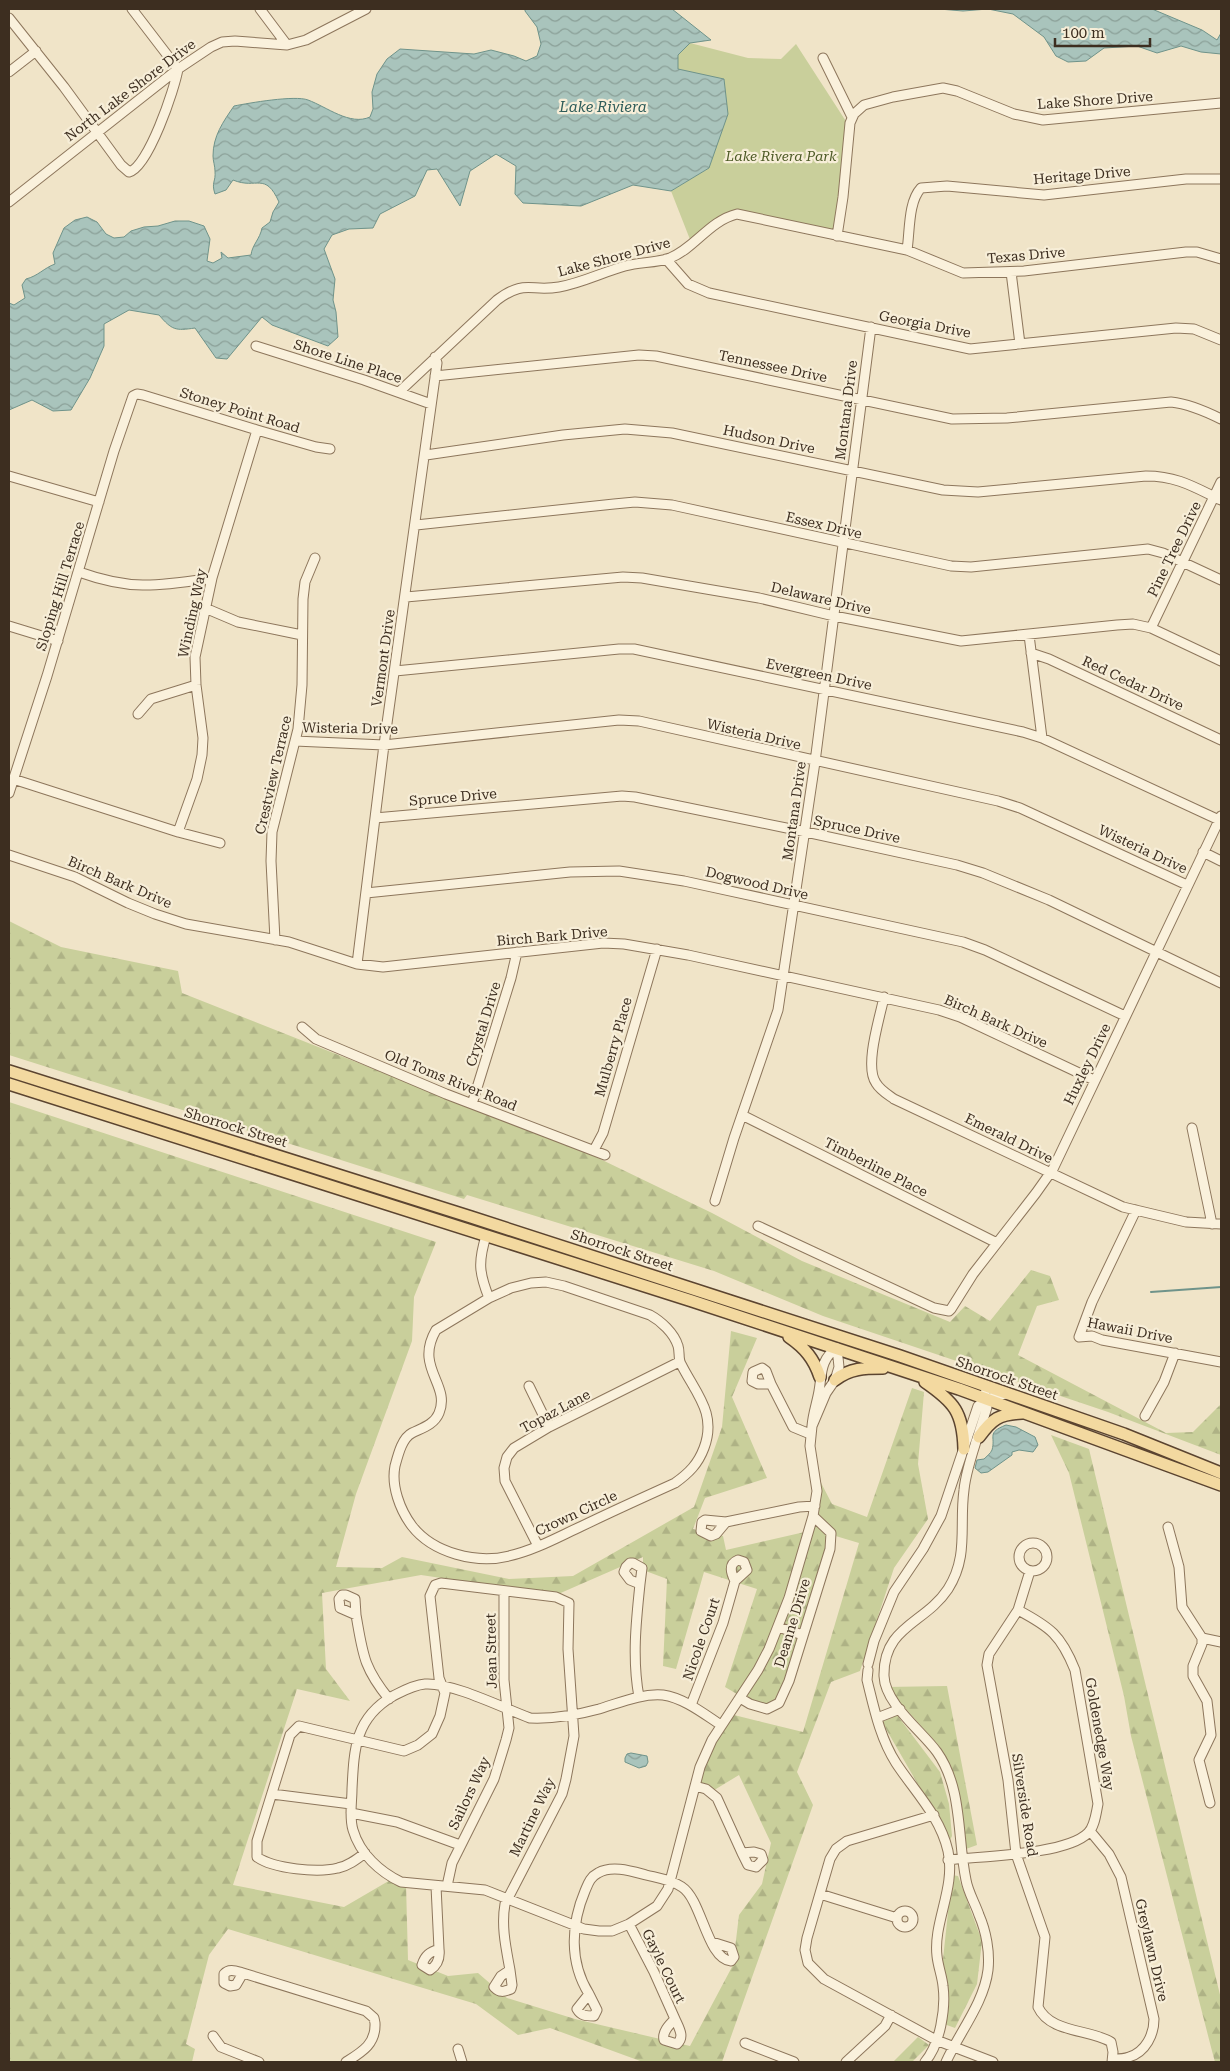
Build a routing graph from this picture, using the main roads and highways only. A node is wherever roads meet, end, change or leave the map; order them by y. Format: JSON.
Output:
{"nodes":[{"id":1,"x":9,"y":1071,"type":"edge"},
{"id":2,"x":9,"y":1084,"type":"edge"},
{"id":3,"x":416,"y":1199,"type":"junction"},
{"id":4,"x":486,"y":1236,"type":"junction"},
{"id":5,"x":566,"y":1247,"type":"junction"},
{"id":6,"x":772,"y":1314,"type":"junction"},
{"id":7,"x":780,"y":1330,"type":"junction"},
{"id":8,"x":837,"y":1348,"type":"junction"},
{"id":9,"x":900,"y":1356,"type":"junction"},
{"id":10,"x":890,"y":1367,"type":"junction"},
{"id":11,"x":915,"y":1375,"type":"junction"},
{"id":12,"x":820,"y":1377,"type":"road end"},
{"id":13,"x":836,"y":1380,"type":"road end"},
{"id":14,"x":1030,"y":1414,"type":"junction"},
{"id":15,"x":979,"y":1438,"type":"road end"},
{"id":16,"x":964,"y":1450,"type":"road end"},
{"id":17,"x":1221,"y":1473,"type":"edge"},
{"id":18,"x":1221,"y":1484,"type":"edge"}],
"edges":[{"from":1,"to":3,"type":"main road","name":"Shorrock Street"},
{"from":2,"to":4,"type":"main road","name":"Shorrock Street"},
{"from":3,"to":4,"type":"main road"},
{"from":3,"to":5,"type":"main road","name":"Shorrock Street"},
{"from":4,"to":5,"type":"main road"},
{"from":4,"to":7,"type":"main road","name":"Shorrock Street"},
{"from":5,"to":6,"type":"main road","name":"Shorrock Street"},
{"from":6,"to":8,"type":"main road"},
{"from":6,"to":9,"type":"main road","name":"Shorrock Street"},
{"from":7,"to":8,"type":"main road","name":"Shorrock Street"},
{"from":7,"to":12,"type":"main road"},
{"from":8,"to":9,"type":"main road"},
{"from":8,"to":10,"type":"main road","name":"Shorrock Street"},
{"from":9,"to":17,"type":"main road","name":"Shorrock Street"},
{"from":10,"to":11,"type":"main road","name":"Shorrock Street"},
{"from":10,"to":13,"type":"main road"},
{"from":11,"to":14,"type":"main road","name":"Shorrock Street"},
{"from":11,"to":16,"type":"main road"},
{"from":14,"to":15,"type":"main road"},
{"from":14,"to":18,"type":"main road","name":"Shorrock Street"}]}
